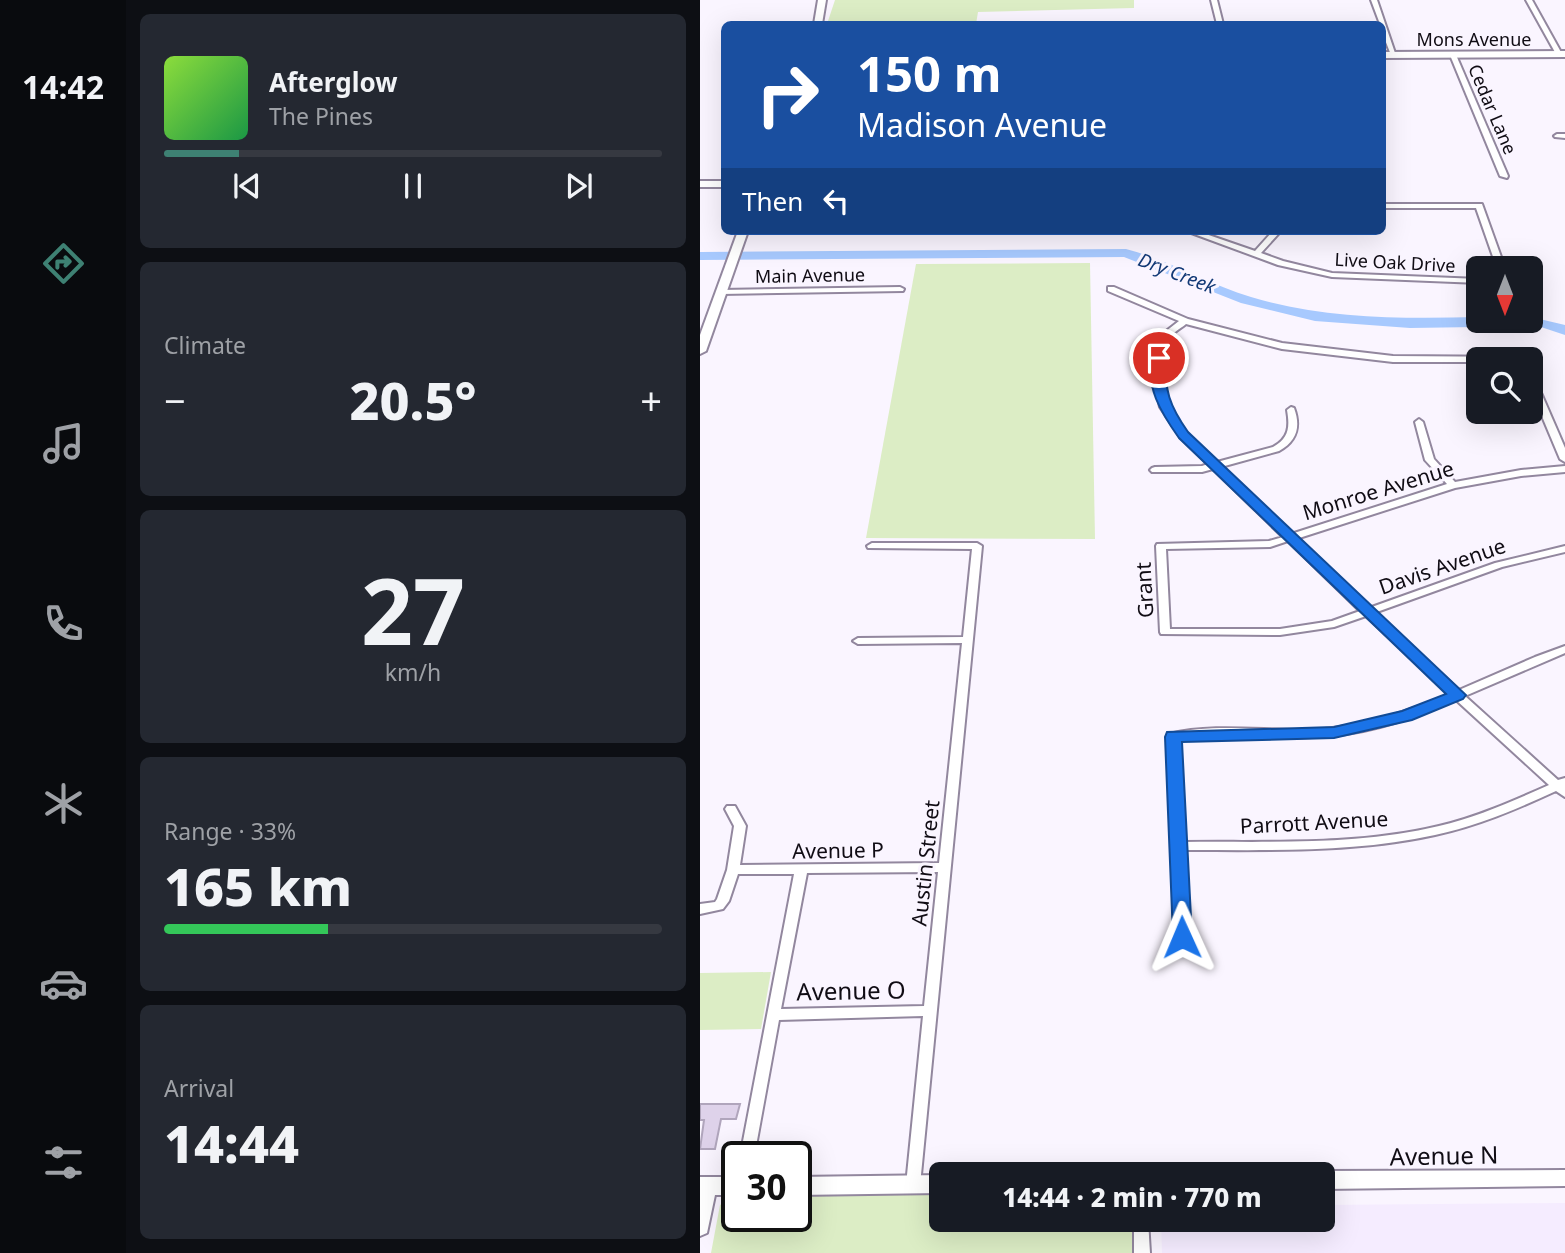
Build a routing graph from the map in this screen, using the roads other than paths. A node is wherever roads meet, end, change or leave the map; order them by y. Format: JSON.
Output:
{"nodes":[{"id":1,"x":822,"y":0,"type":"edge"},
{"id":2,"x":1214,"y":0,"type":"edge"},
{"id":3,"x":1374,"y":0,"type":"edge"},
{"id":4,"x":1529,"y":0,"type":"edge"},
{"id":5,"x":818,"y":21,"type":"edge"},
{"id":6,"x":1219,"y":21,"type":"edge"},
{"id":7,"x":1382,"y":21,"type":"edge"},
{"id":8,"x":1386,"y":33,"type":"edge"},
{"id":9,"x":1562,"y":54,"type":"edge"},
{"id":10,"x":1386,"y":55,"type":"edge"},
{"id":11,"x":1394,"y":55,"type":"junction"},
{"id":12,"x":1453,"y":55,"type":"junction"},
{"id":13,"x":1504,"y":176,"type":"dead end"},
{"id":14,"x":700,"y":184,"type":"edge"},
{"id":15,"x":721,"y":184,"type":"edge"},
{"id":16,"x":1386,"y":206,"type":"edge"},
{"id":17,"x":742,"y":235,"type":"edge"},
{"id":18,"x":1202,"y":235,"type":"edge"},
{"id":19,"x":1273,"y":235,"type":"edge"},
{"id":20,"x":1257,"y":253,"type":"junction"},
{"id":21,"x":1497,"y":256,"type":"edge"},
{"id":22,"x":1466,"y":281,"type":"edge"},
{"id":23,"x":900,"y":289,"type":"dead end"},
{"id":24,"x":1111,"y":289,"type":"dead end"},
{"id":25,"x":721,"y":292,"type":"junction"},
{"id":26,"x":1185,"y":321,"type":"junction"},
{"id":27,"x":704,"y":327,"type":"edge"},
{"id":28,"x":700,"y":351,"type":"edge"},
{"id":29,"x":1466,"y":358,"type":"edge"},
{"id":30,"x":1543,"y":407,"type":"edge"},
{"id":31,"x":1291,"y":410,"type":"dead end"},
{"id":32,"x":1419,"y":422,"type":"dead end"},
{"id":33,"x":1565,"y":459,"type":"edge"},
{"id":34,"x":1216,"y":466,"type":"junction"},
{"id":35,"x":1565,"y":469,"type":"edge"},
{"id":36,"x":1155,"y":470,"type":"dead end"},
{"id":37,"x":1453,"y":485,"type":"junction"},
{"id":38,"x":1292,"y":538,"type":"junction"},
{"id":39,"x":872,"y":546,"type":"dead end"},
{"id":40,"x":1161,"y":546,"type":"joint"},
{"id":41,"x":1565,"y":549,"type":"edge"},
{"id":42,"x":1367,"y":612,"type":"junction"},
{"id":43,"x":1165,"y":632,"type":"joint"},
{"id":44,"x":967,"y":640,"type":"junction"},
{"id":45,"x":858,"y":641,"type":"dead end"},
{"id":46,"x":1565,"y":649,"type":"edge"},
{"id":47,"x":1457,"y":695,"type":"junction"},
{"id":48,"x":1562,"y":787,"type":"edge"},
{"id":49,"x":731,"y":809,"type":"dead end"},
{"id":50,"x":1181,"y":846,"type":"junction"},
{"id":51,"x":944,"y":867,"type":"junction"},
{"id":52,"x":733,"y":870,"type":"junction"},
{"id":53,"x":801,"y":870,"type":"junction"},
{"id":54,"x":700,"y":909,"type":"edge"},
{"id":55,"x":1182,"y":937,"type":"dead end"},
{"id":56,"x":929,"y":1011,"type":"junction"},
{"id":57,"x":774,"y":1015,"type":"junction"},
{"id":58,"x":750,"y":1141,"type":"edge"},
{"id":59,"x":1565,"y":1178,"type":"edge"},
{"id":60,"x":1335,"y":1180,"type":"edge"},
{"id":61,"x":929,"y":1184,"type":"edge"},
{"id":62,"x":913,"y":1185,"type":"junction"},
{"id":63,"x":704,"y":1186,"type":"edge"},
{"id":64,"x":812,"y":1186,"type":"edge"},
{"id":65,"x":700,"y":1227,"type":"edge"},
{"id":66,"x":1141,"y":1232,"type":"edge"},
{"id":67,"x":1142,"y":1253,"type":"edge"}],
"edges":[{"from":1,"to":5,"type":"street"},
{"from":2,"to":6,"type":"street"},
{"from":3,"to":7,"type":"street"},
{"from":4,"to":9,"type":"street"},
{"from":8,"to":11,"type":"street"},
{"from":9,"to":12,"type":"street","name":"Mons Avenue"},
{"from":10,"to":11,"type":"street","name":"Mons Avenue"},
{"from":11,"to":12,"type":"street","name":"Mons Avenue"},
{"from":12,"to":13,"type":"street","name":"Cedar Lane"},
{"from":14,"to":15,"type":"street"},
{"from":16,"to":21,"type":"street"},
{"from":17,"to":25,"type":"street"},
{"from":18,"to":20,"type":"street","name":"Live Oak Drive"},
{"from":19,"to":20,"type":"street"},
{"from":20,"to":22,"type":"street","name":"Live Oak Drive"},
{"from":23,"to":25,"type":"street","name":"Main Avenue"},
{"from":24,"to":26,"type":"street"},
{"from":25,"to":27,"type":"street"},
{"from":26,"to":29,"type":"street"},
{"from":26,"to":34,"type":"street"},
{"from":27,"to":28,"type":"street"},
{"from":30,"to":33,"type":"street"},
{"from":31,"to":34,"type":"street"},
{"from":32,"to":37,"type":"street"},
{"from":34,"to":36,"type":"street"},
{"from":34,"to":38,"type":"street"},
{"from":35,"to":37,"type":"street","name":"Monroe Avenue"},
{"from":37,"to":38,"type":"street","name":"Monroe Avenue"},
{"from":38,"to":40,"type":"street","name":"Monroe Avenue"},
{"from":38,"to":42,"type":"street"},
{"from":39,"to":44,"type":"street","name":"Austin Street"},
{"from":40,"to":43,"type":"street","name":"Grant"},
{"from":41,"to":42,"type":"street","name":"Davis Avenue"},
{"from":42,"to":43,"type":"street","name":"Davis Avenue"},
{"from":42,"to":47,"type":"street"},
{"from":44,"to":45,"type":"street"},
{"from":44,"to":51,"type":"street","name":"Austin Street"},
{"from":46,"to":47,"type":"street"},
{"from":47,"to":48,"type":"street"},
{"from":47,"to":50,"type":"street"},
{"from":48,"to":50,"type":"street","name":"Parrott Avenue"},
{"from":49,"to":52,"type":"street"},
{"from":50,"to":55,"type":"street"},
{"from":51,"to":53,"type":"street","name":"Avenue P"},
{"from":51,"to":56,"type":"street","name":"Austin Street"},
{"from":52,"to":53,"type":"street","name":"Avenue P"},
{"from":52,"to":54,"type":"street"},
{"from":53,"to":57,"type":"street"},
{"from":56,"to":57,"type":"street","name":"Avenue O"},
{"from":56,"to":62,"type":"street","name":"Austin Street"},
{"from":57,"to":58,"type":"street"},
{"from":59,"to":60,"type":"street","name":"Avenue N"},
{"from":61,"to":62,"type":"street"},
{"from":62,"to":64,"type":"street"},
{"from":63,"to":65,"type":"street"},
{"from":66,"to":67,"type":"street"}]}
